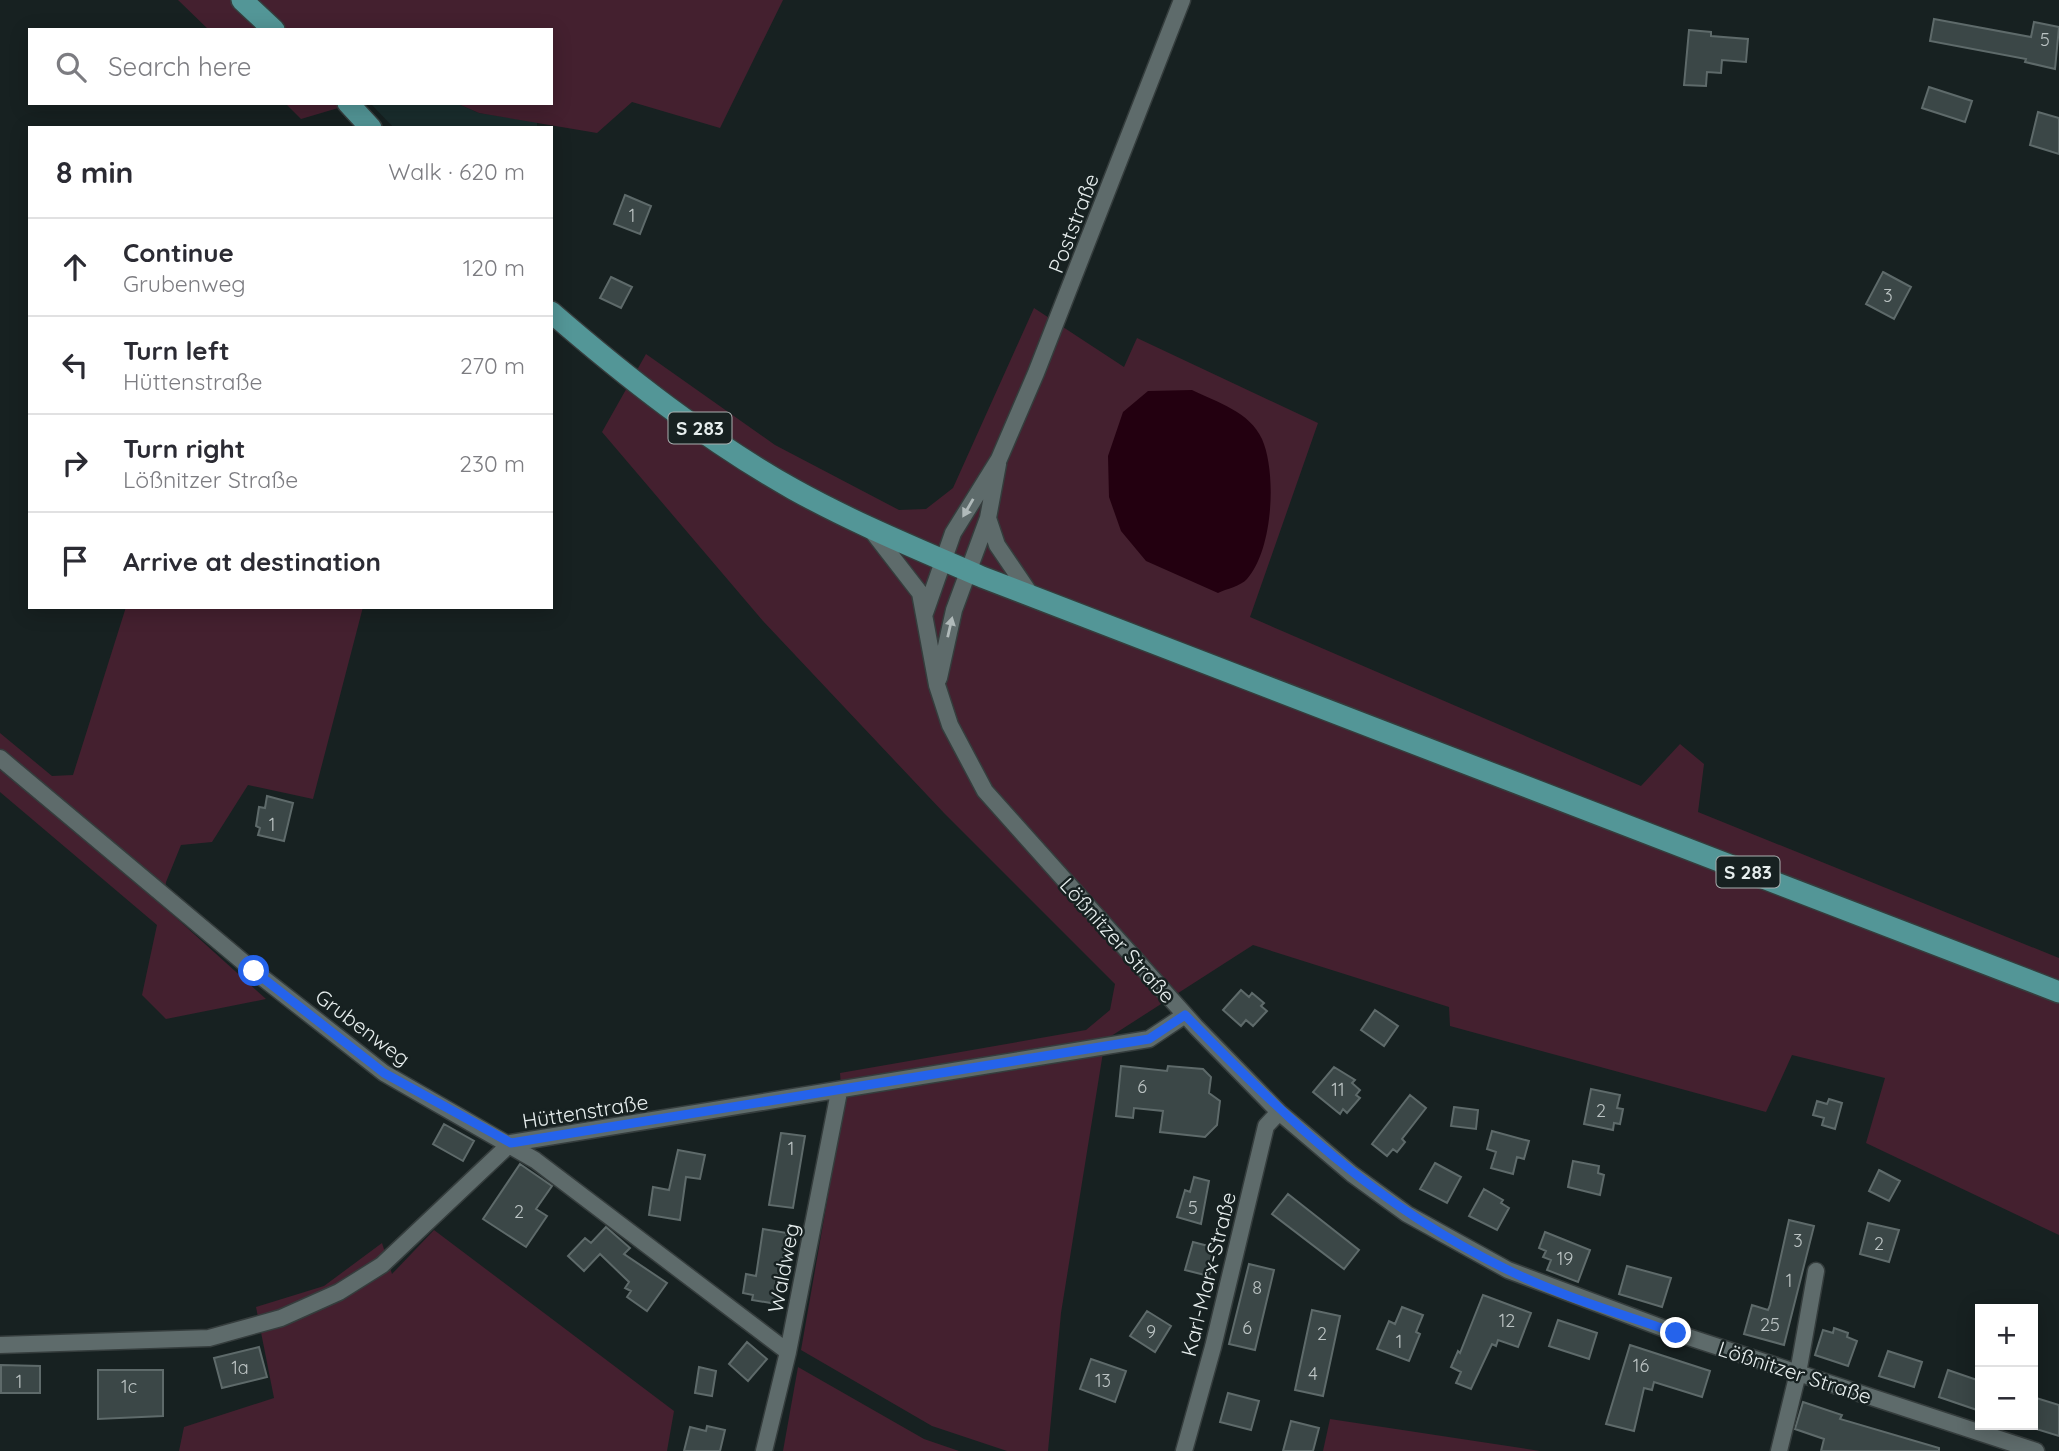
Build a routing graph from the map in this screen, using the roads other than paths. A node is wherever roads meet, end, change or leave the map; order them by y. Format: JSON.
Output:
{"nodes":[{"id":1,"x":242,"y":0,"type":"edge"},
{"id":2,"x":1181,"y":0,"type":"edge"},
{"id":3,"x":272,"y":28,"type":"edge"},
{"id":4,"x":350,"y":105,"type":"edge"},
{"id":5,"x":369,"y":126,"type":"edge"},
{"id":6,"x":553,"y":314,"type":"edge"},
{"id":7,"x":999,"y":459,"type":"junction"},
{"id":8,"x":988,"y":518,"type":"junction"},
{"id":9,"x":870,"y":529,"type":"junction"},
{"id":10,"x":942,"y":560,"type":"junction"},
{"id":11,"x":967,"y":570,"type":"junction"},
{"id":12,"x":1031,"y":595,"type":"junction"},
{"id":13,"x":925,"y":613,"type":"junction"},
{"id":14,"x":937,"y":685,"type":"junction"},
{"id":15,"x":0,"y":758,"type":"edge"},
{"id":16,"x":2059,"y":992,"type":"edge"},
{"id":17,"x":1185,"y":1015,"type":"junction"},
{"id":18,"x":839,"y":1092,"type":"junction"},
{"id":19,"x":1279,"y":1112,"type":"junction"},
{"id":20,"x":511,"y":1143,"type":"junction"},
{"id":21,"x":1816,"y":1271,"type":"dead end"},
{"id":22,"x":0,"y":1345,"type":"edge"},
{"id":23,"x":788,"y":1352,"type":"junction"},
{"id":24,"x":1798,"y":1373,"type":"junction"},
{"id":25,"x":764,"y":1451,"type":"edge"},
{"id":26,"x":1184,"y":1451,"type":"edge"},
{"id":27,"x":1779,"y":1451,"type":"edge"},
{"id":28,"x":2036,"y":1451,"type":"edge"}],
"edges":[{"from":1,"to":3,"type":"main road"},
{"from":2,"to":7,"type":"street","name":"Poststraße"},
{"from":4,"to":5,"type":"main road"},
{"from":6,"to":9,"type":"main road","number":"S 283"},
{"from":7,"to":8,"type":"street","name":"Poststraße"},
{"from":7,"to":10,"type":"street","name":"Poststraße","one_way":true},
{"from":8,"to":11,"type":"street","name":"Poststraße"},
{"from":8,"to":12,"type":"street"},
{"from":9,"to":10,"type":"main road","number":"S 283"},
{"from":9,"to":13,"type":"street","name":"Lößnitzer Straße"},
{"from":10,"to":11,"type":"main road","number":"S 283"},
{"from":10,"to":13,"type":"street","name":"Lößnitzer Straße"},
{"from":11,"to":12,"type":"main road","number":"S 283"},
{"from":14,"to":11,"type":"street","one_way":true},
{"from":12,"to":16,"type":"main road","number":"S 283"},
{"from":13,"to":14,"type":"street","name":"Lößnitzer Straße"},
{"from":14,"to":17,"type":"street","name":"Lößnitzer Straße"},
{"from":15,"to":20,"type":"street","name":"Grubenweg"},
{"from":17,"to":18,"type":"street","name":"Hüttenstraße"},
{"from":17,"to":19,"type":"street","name":"Lößnitzer Straße"},
{"from":18,"to":20,"type":"street","name":"Hüttenstraße"},
{"from":18,"to":23,"type":"street","name":"Waldweg"},
{"from":19,"to":24,"type":"street","name":"Lößnitzer Straße"},
{"from":19,"to":26,"type":"street","name":"Karl-Marx-Straße"},
{"from":20,"to":22,"type":"street","name":"Hüttenstraße"},
{"from":20,"to":23,"type":"street","name":"Grubenweg"},
{"from":21,"to":24,"type":"street"},
{"from":23,"to":25,"type":"street","name":"Waldweg"},
{"from":24,"to":27,"type":"street"},
{"from":24,"to":28,"type":"street","name":"Lößnitzer Straße"}]}
